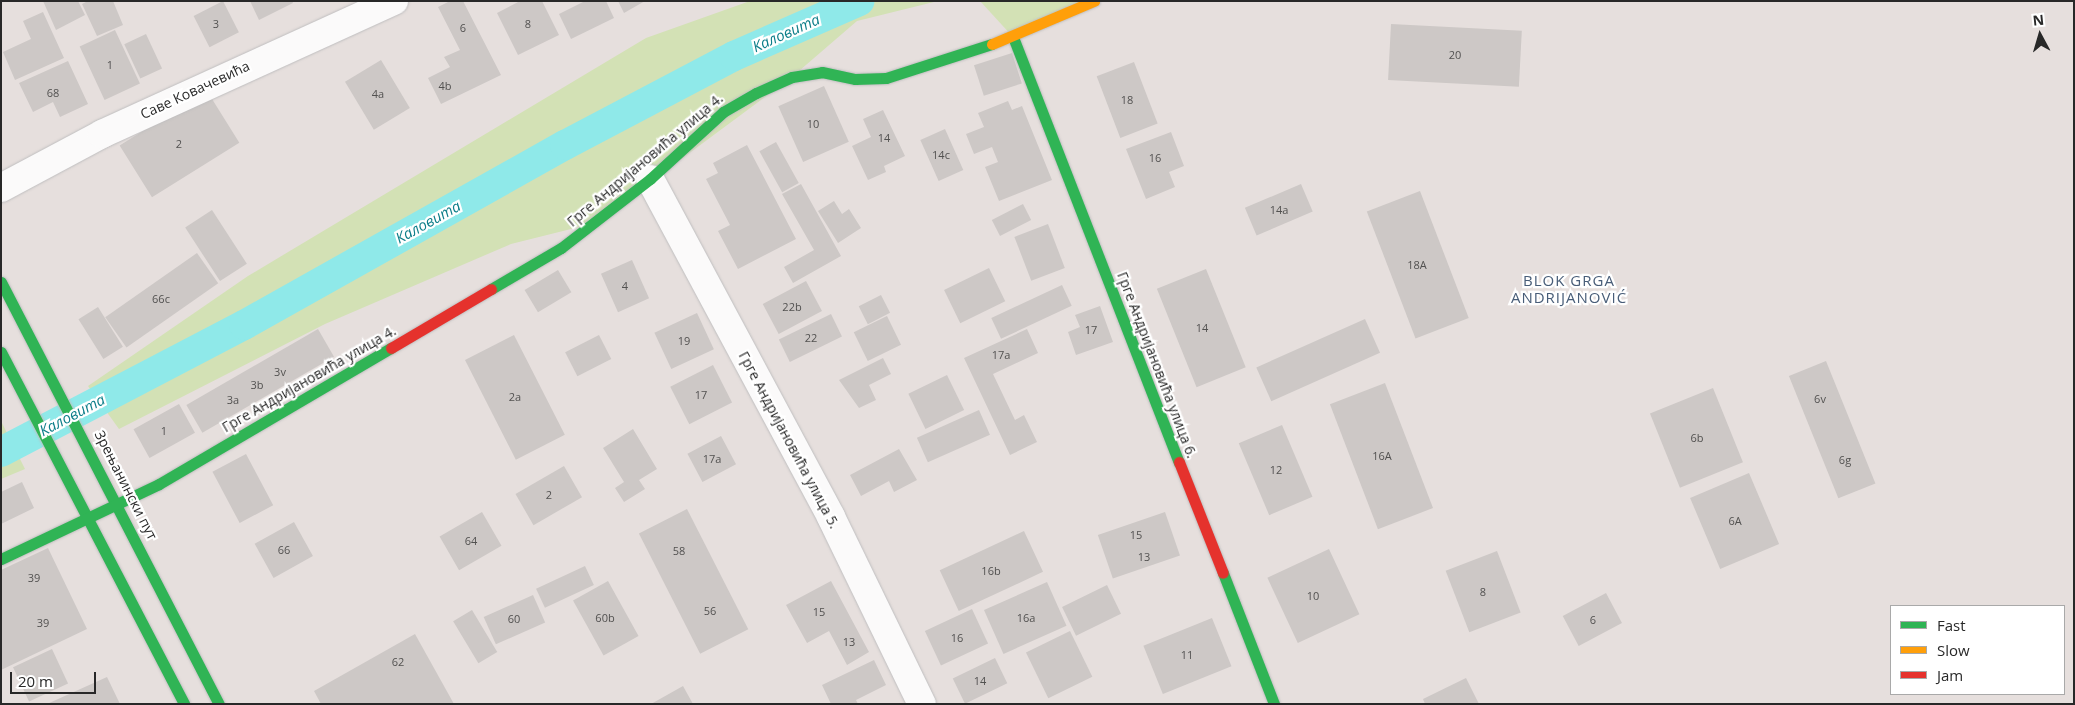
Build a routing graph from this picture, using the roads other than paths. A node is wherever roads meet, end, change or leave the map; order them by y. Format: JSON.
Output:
{"nodes":[{"id":1,"x":394,"y":1,"type":"edge"},
{"id":2,"x":1094,"y":1,"type":"edge"},
{"id":3,"x":1013,"y":36,"type":"junction"},
{"id":4,"x":650,"y":179,"type":"junction"},
{"id":5,"x":1,"y":188,"type":"edge"},
{"id":6,"x":1,"y":282,"type":"edge"},
{"id":7,"x":1,"y":352,"type":"edge"},
{"id":8,"x":118,"y":504,"type":"junction"},
{"id":9,"x":89,"y":518,"type":"junction"},
{"id":10,"x":1,"y":559,"type":"edge"},
{"id":11,"x":184,"y":704,"type":"edge"},
{"id":12,"x":219,"y":704,"type":"edge"},
{"id":13,"x":922,"y":704,"type":"edge"},
{"id":14,"x":1274,"y":704,"type":"edge"}],
"edges":[{"from":1,"to":5,"type":"street","name":"Саве Ковачевића"},
{"from":2,"to":3,"type":"street","name":"Грге Андријановића улица 4."},
{"from":3,"to":4,"type":"street","name":"Грге Андријановића улица 4."},
{"from":3,"to":14,"type":"street","name":"Грге Андријановића улица 6."},
{"from":4,"to":8,"type":"street","name":"Грге Андријановића улица 4."},
{"from":4,"to":13,"type":"street","name":"Грге Андријановића улица 5."},
{"from":6,"to":8,"type":"street","name":"Зрењанински пут"},
{"from":7,"to":9,"type":"street"},
{"from":8,"to":9,"type":"street","name":"Грге Андријановића улица 4."},
{"from":8,"to":12,"type":"street","name":"Зрењанински пут"},
{"from":9,"to":10,"type":"street","name":"Грге Андријановића улица 4."},
{"from":9,"to":11,"type":"street"}]}
